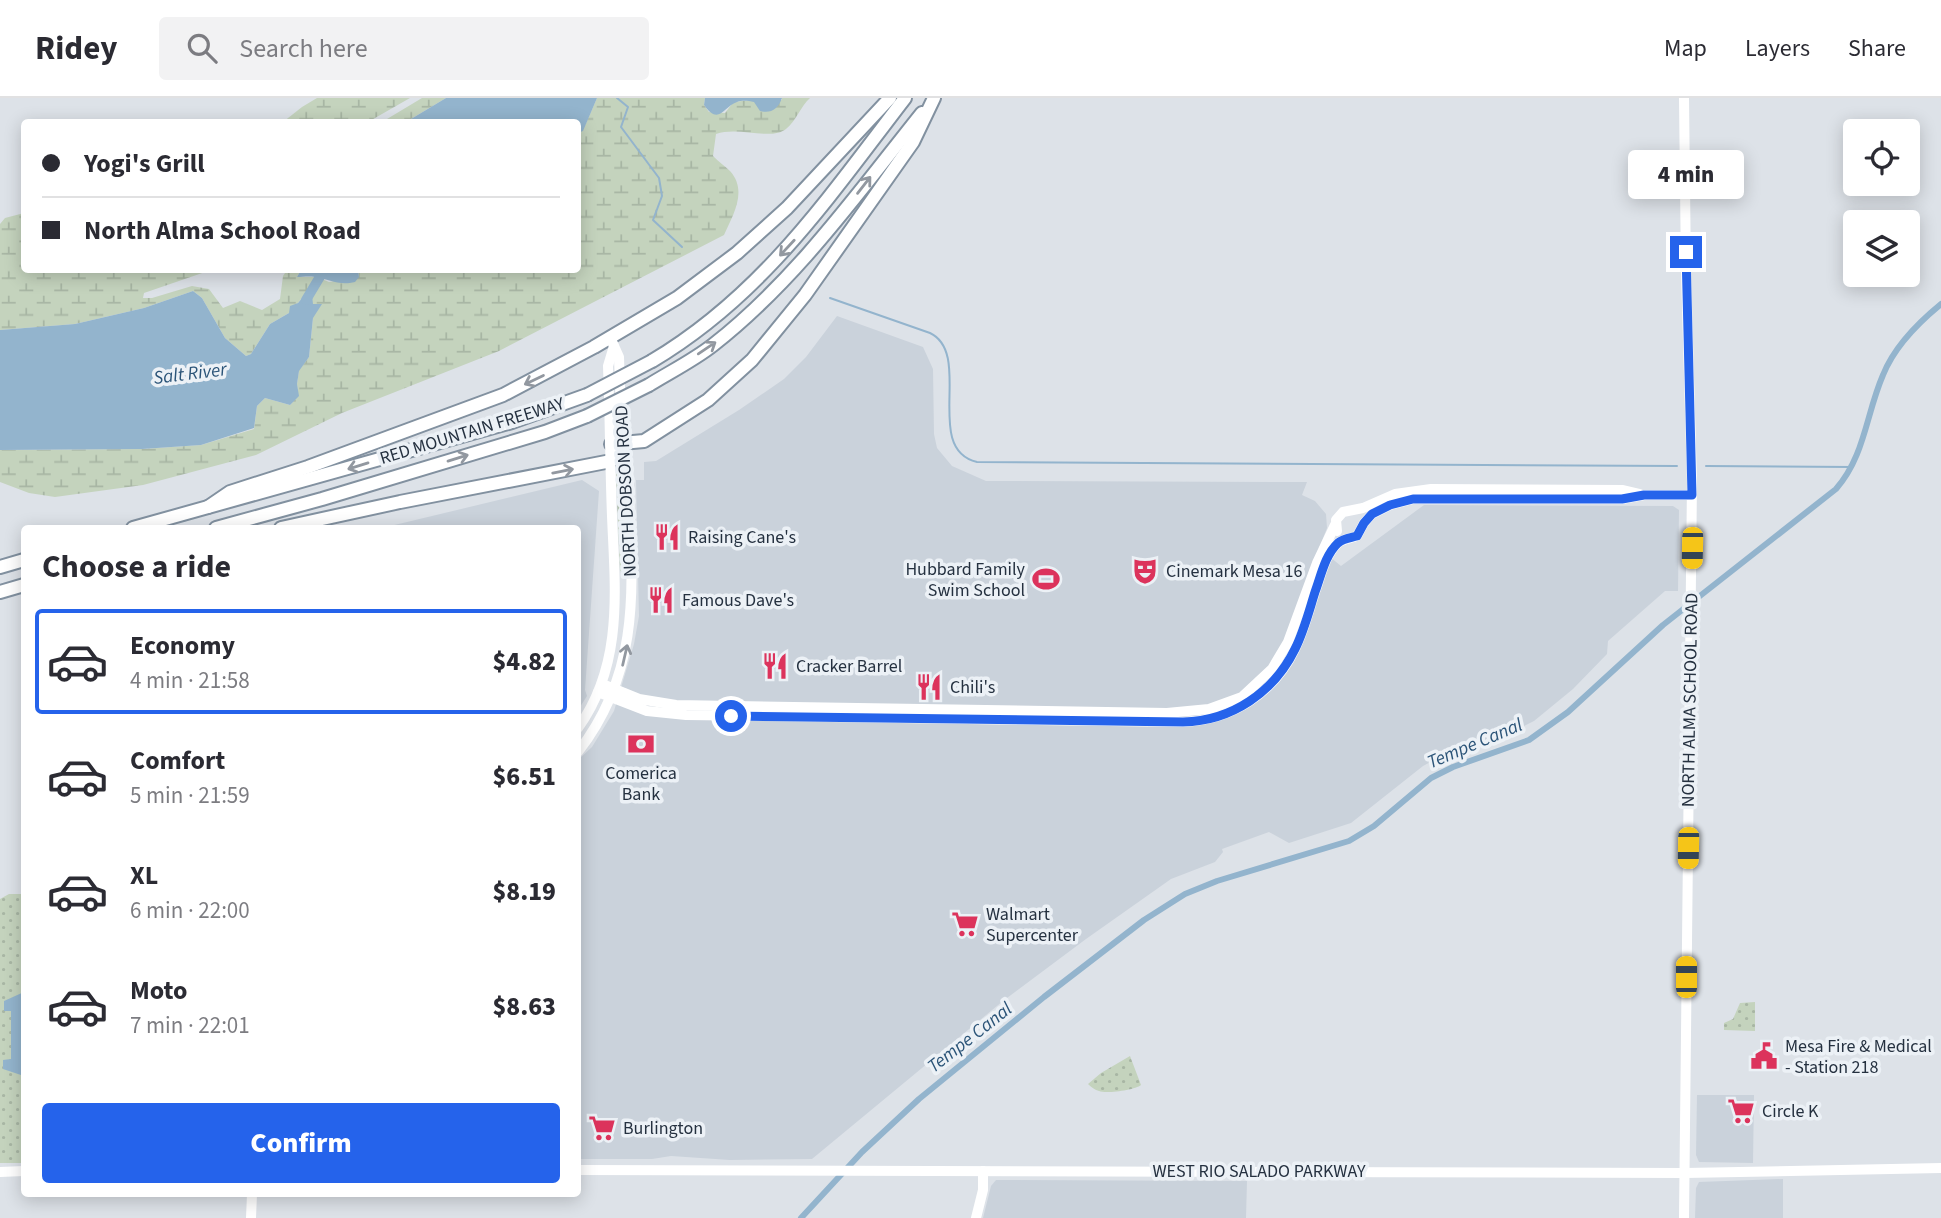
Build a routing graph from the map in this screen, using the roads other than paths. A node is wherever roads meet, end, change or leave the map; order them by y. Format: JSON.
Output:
{"nodes":[{"id":1,"x":890,"y":98,"type":"edge"},
{"id":2,"x":905,"y":98,"type":"edge"},
{"id":3,"x":933,"y":98,"type":"edge"},
{"id":4,"x":1684,"y":98,"type":"edge"},
{"id":5,"x":612,"y":341,"type":"junction"},
{"id":6,"x":617,"y":444,"type":"junction"},
{"id":7,"x":611,"y":461,"type":"junction"},
{"id":8,"x":1644,"y":495,"type":"junction"},
{"id":9,"x":1692,"y":495,"type":"junction"},
{"id":10,"x":208,"y":507,"type":"junction"},
{"id":11,"x":1354,"y":511,"type":"junction"},
{"id":12,"x":1364,"y":523,"type":"junction"},
{"id":13,"x":144,"y":525,"type":"edge"},
{"id":14,"x":227,"y":525,"type":"edge"},
{"id":15,"x":295,"y":525,"type":"edge"},
{"id":16,"x":1335,"y":525,"type":"junction"},
{"id":17,"x":1347,"y":538,"type":"junction"},
{"id":18,"x":21,"y":561,"type":"edge"},
{"id":19,"x":0,"y":567,"type":"edge"},
{"id":20,"x":21,"y":586,"type":"edge"},
{"id":21,"x":0,"y":592,"type":"edge"},
{"id":22,"x":606,"y":691,"type":"junction"},
{"id":23,"x":581,"y":723,"type":"edge"},
{"id":24,"x":581,"y":748,"type":"edge"},
{"id":25,"x":1941,"y":1168,"type":"edge"},
{"id":26,"x":581,"y":1170,"type":"edge"},
{"id":27,"x":21,"y":1171,"type":"edge"},
{"id":28,"x":983,"y":1171,"type":"junction"},
{"id":29,"x":0,"y":1172,"type":"edge"},
{"id":30,"x":1685,"y":1173,"type":"junction"},
{"id":31,"x":252,"y":1197,"type":"edge"},
{"id":32,"x":251,"y":1218,"type":"edge"},
{"id":33,"x":976,"y":1218,"type":"edge"},
{"id":34,"x":1684,"y":1218,"type":"edge"}],
"edges":[{"from":1,"to":5,"type":"highway"},
{"from":2,"to":10,"type":"highway","name":"RED MOUNTAIN FREEWAY","one_way":true,"bridge":true},
{"from":3,"to":6,"type":"highway"},
{"from":14,"to":3,"type":"highway","name":"RED MOUNTAIN FREEWAY","one_way":true,"bridge":true},
{"from":4,"to":9,"type":"main road","name":"NORTH ALMA SCHOOL ROAD"},
{"from":5,"to":6,"type":"main road","name":"NORTH DOBSON ROAD"},
{"from":5,"to":10,"type":"highway","one_way":true},
{"from":6,"to":7,"type":"highway"},
{"from":22,"to":6,"type":"main road","name":"NORTH DOBSON ROAD","one_way":true},
{"from":15,"to":7,"type":"highway","one_way":true},
{"from":7,"to":22,"type":"main road","name":"NORTH DOBSON ROAD"},
{"from":8,"to":9,"type":"main road"},
{"from":8,"to":11,"type":"main road"},
{"from":8,"to":12,"type":"main road"},
{"from":9,"to":30,"type":"main road","name":"NORTH ALMA SCHOOL ROAD"},
{"from":10,"to":13,"type":"highway","name":"RED MOUNTAIN FREEWAY"},
{"from":11,"to":12,"type":"main road"},
{"from":11,"to":16,"type":"main road"},
{"from":12,"to":17,"type":"main road"},
{"from":16,"to":17,"type":"main road"},
{"from":16,"to":22,"type":"main road"},
{"from":17,"to":22,"type":"main road"},
{"from":18,"to":19,"type":"highway"},
{"from":20,"to":21,"type":"highway"},
{"from":22,"to":23,"type":"main road","name":"NORTH DOBSON ROAD"},
{"from":22,"to":24,"type":"main road","name":"NORTH DOBSON ROAD"},
{"from":25,"to":30,"type":"main road","name":"WEST RIO SALADO PARKWAY"},
{"from":26,"to":28,"type":"main road","name":"WEST RIO SALADO PARKWAY"},
{"from":27,"to":29,"type":"main road"},
{"from":28,"to":30,"type":"main road","name":"WEST RIO SALADO PARKWAY"},
{"from":28,"to":33,"type":"main road"},
{"from":30,"to":34,"type":"main road","name":"NORTH ALMA SCHOOL ROAD"},
{"from":31,"to":32,"type":"main road"}]}
